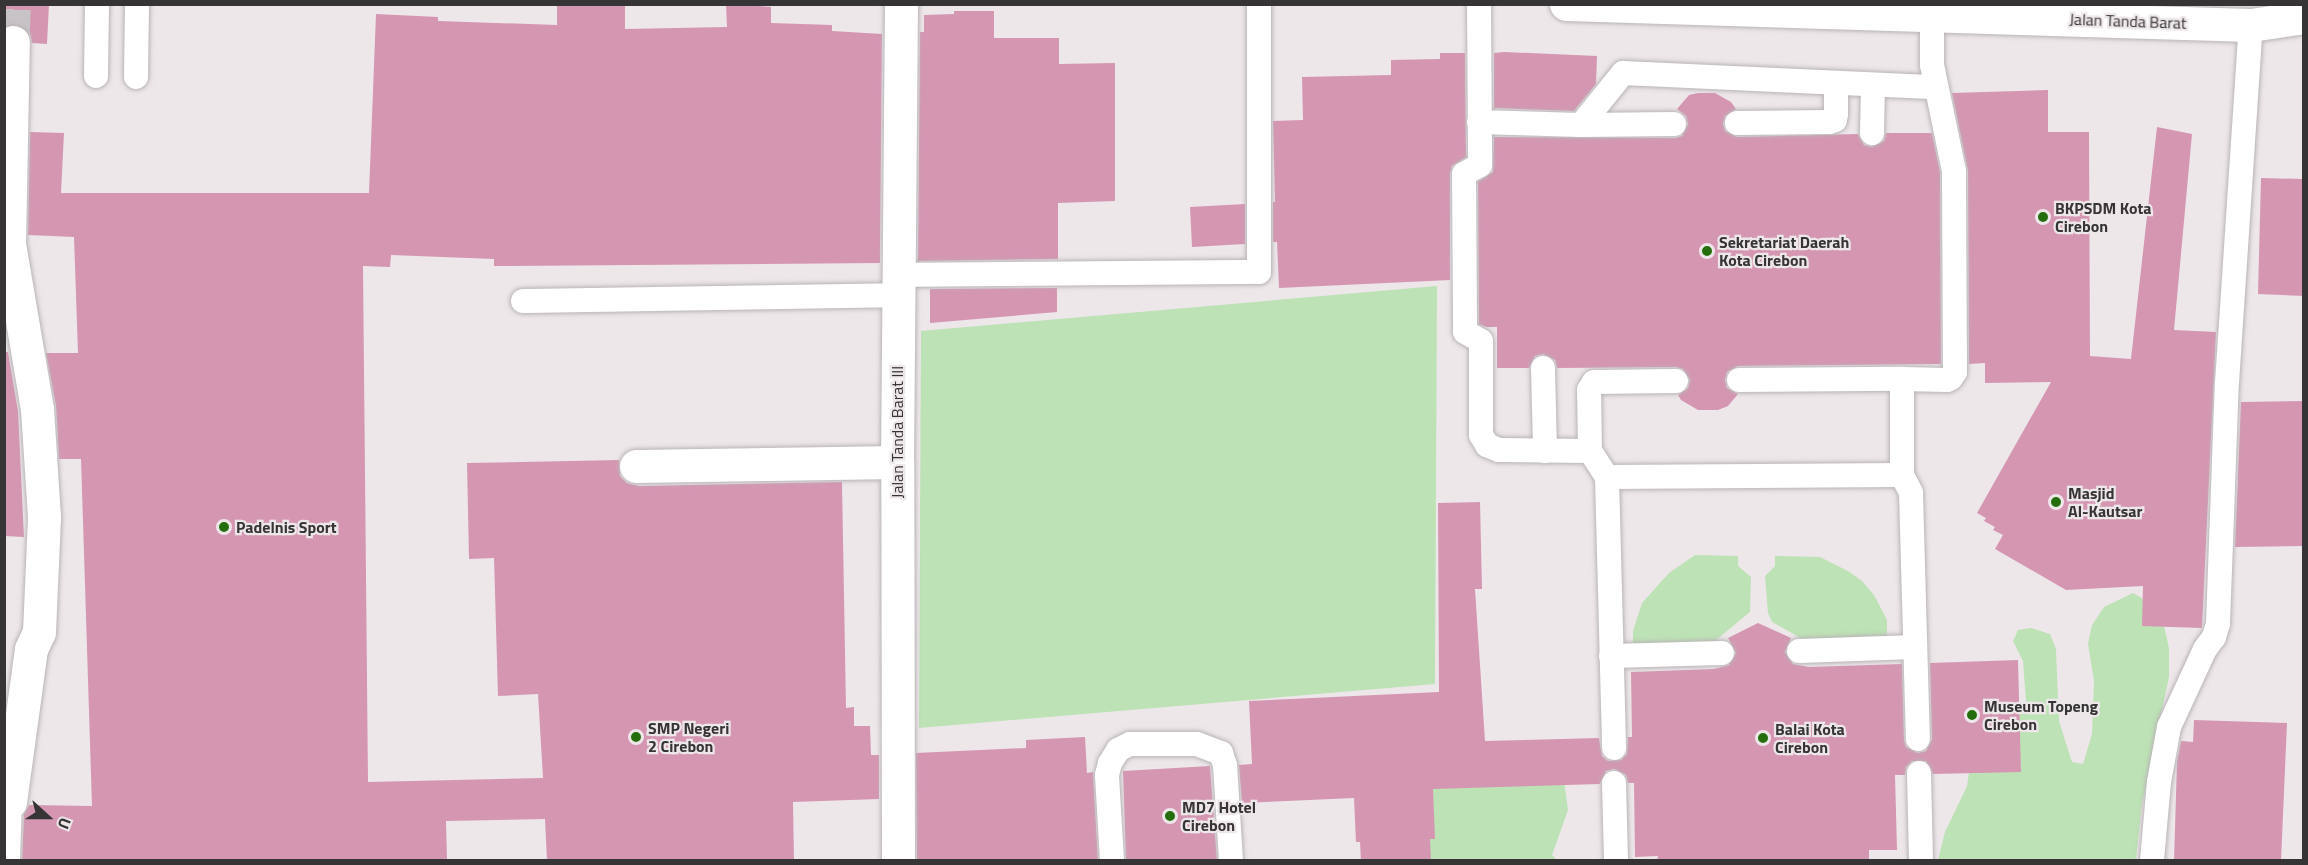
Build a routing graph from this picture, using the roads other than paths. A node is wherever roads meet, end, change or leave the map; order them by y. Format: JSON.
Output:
{"nodes":[{"id":1,"x":97,"y":4,"type":"edge"},
{"id":2,"x":137,"y":4,"type":"edge"},
{"id":3,"x":901,"y":4,"type":"edge"},
{"id":4,"x":1259,"y":4,"type":"edge"},
{"id":5,"x":1479,"y":4,"type":"edge"},
{"id":6,"x":1566,"y":4,"type":"edge"},
{"id":7,"x":1932,"y":15,"type":"junction"},
{"id":8,"x":2304,"y":17,"type":"edge"},
{"id":9,"x":2237,"y":25,"type":"junction"},
{"id":10,"x":13,"y":42,"type":"tunnel mouth"},
{"id":11,"x":96,"y":76,"type":"dead end"},
{"id":12,"x":136,"y":77,"type":"dead end"},
{"id":13,"x":1836,"y":83,"type":"junction"},
{"id":14,"x":1872,"y":85,"type":"junction"},
{"id":15,"x":1936,"y":87,"type":"junction"},
{"id":16,"x":1479,"y":122,"type":"junction"},
{"id":17,"x":1737,"y":123,"type":"dead end"},
{"id":18,"x":1674,"y":124,"type":"dead end"},
{"id":19,"x":1581,"y":125,"type":"junction"},
{"id":20,"x":1872,"y":133,"type":"dead end"},
{"id":21,"x":898,"y":285,"type":"junction"},
{"id":22,"x":523,"y":302,"type":"dead end"},
{"id":23,"x":1543,"y":368,"type":"dead end"},
{"id":24,"x":1902,"y":379,"type":"junction"},
{"id":25,"x":1739,"y":380,"type":"dead end"},
{"id":26,"x":1676,"y":381,"type":"dead end"},
{"id":27,"x":1545,"y":451,"type":"junction"},
{"id":28,"x":1590,"y":451,"type":"junction"},
{"id":29,"x":897,"y":462,"type":"junction"},
{"id":30,"x":636,"y":466,"type":"dead end"},
{"id":31,"x":1902,"y":475,"type":"junction"},
{"id":32,"x":1607,"y":477,"type":"junction"},
{"id":33,"x":1915,"y":647,"type":"junction"},
{"id":34,"x":1799,"y":651,"type":"dead end"},
{"id":35,"x":1722,"y":653,"type":"dead end"},
{"id":36,"x":1611,"y":656,"type":"junction"},
{"id":37,"x":1918,"y":738,"type":"dead end"},
{"id":38,"x":1614,"y":748,"type":"dead end"},
{"id":39,"x":1919,"y":773,"type":"dead end"},
{"id":40,"x":1614,"y":783,"type":"dead end"},
{"id":41,"x":7,"y":801,"type":"edge"},
{"id":42,"x":8,"y":861,"type":"edge"},
{"id":43,"x":898,"y":861,"type":"edge"},
{"id":44,"x":1112,"y":861,"type":"edge"},
{"id":45,"x":1231,"y":861,"type":"edge"},
{"id":46,"x":1616,"y":861,"type":"edge"},
{"id":47,"x":1921,"y":861,"type":"edge"},
{"id":48,"x":2152,"y":861,"type":"edge"}],
"edges":[{"from":1,"to":11,"type":"lane"},
{"from":2,"to":12,"type":"lane"},
{"from":3,"to":21,"type":"street","name":"Jalan Tanda Barat III"},
{"from":4,"to":21,"type":"lane"},
{"from":5,"to":16,"type":"lane"},
{"from":6,"to":7,"type":"street","name":"Jalan Tanda Barat"},
{"from":7,"to":9,"type":"street","name":"Jalan Tanda Barat"},
{"from":7,"to":15,"type":"lane"},
{"from":8,"to":9,"type":"street","name":"Jalan Tanda Barat"},
{"from":9,"to":48,"type":"lane"},
{"from":10,"to":41,"type":"street"},
{"from":13,"to":14,"type":"lane"},
{"from":13,"to":17,"type":"lane"},
{"from":13,"to":19,"type":"lane"},
{"from":14,"to":15,"type":"lane"},
{"from":14,"to":20,"type":"lane"},
{"from":15,"to":24,"type":"lane"},
{"from":16,"to":19,"type":"lane"},
{"from":16,"to":27,"type":"lane"},
{"from":18,"to":19,"type":"lane"},
{"from":21,"to":22,"type":"lane"},
{"from":21,"to":29,"type":"street","name":"Jalan Tanda Barat III"},
{"from":23,"to":27,"type":"lane"},
{"from":24,"to":25,"type":"lane"},
{"from":24,"to":31,"type":"lane"},
{"from":26,"to":28,"type":"lane"},
{"from":27,"to":28,"type":"lane"},
{"from":28,"to":32,"type":"lane"},
{"from":29,"to":30,"type":"street"},
{"from":29,"to":43,"type":"street","name":"Jalan Tanda Barat III"},
{"from":31,"to":32,"type":"lane"},
{"from":31,"to":33,"type":"lane"},
{"from":32,"to":36,"type":"lane"},
{"from":33,"to":34,"type":"lane"},
{"from":33,"to":37,"type":"lane"},
{"from":35,"to":36,"type":"lane"},
{"from":36,"to":38,"type":"lane"},
{"from":39,"to":47,"type":"lane"},
{"from":40,"to":46,"type":"lane"},
{"from":41,"to":42,"type":"lane"},
{"from":44,"to":45,"type":"lane"}]}
